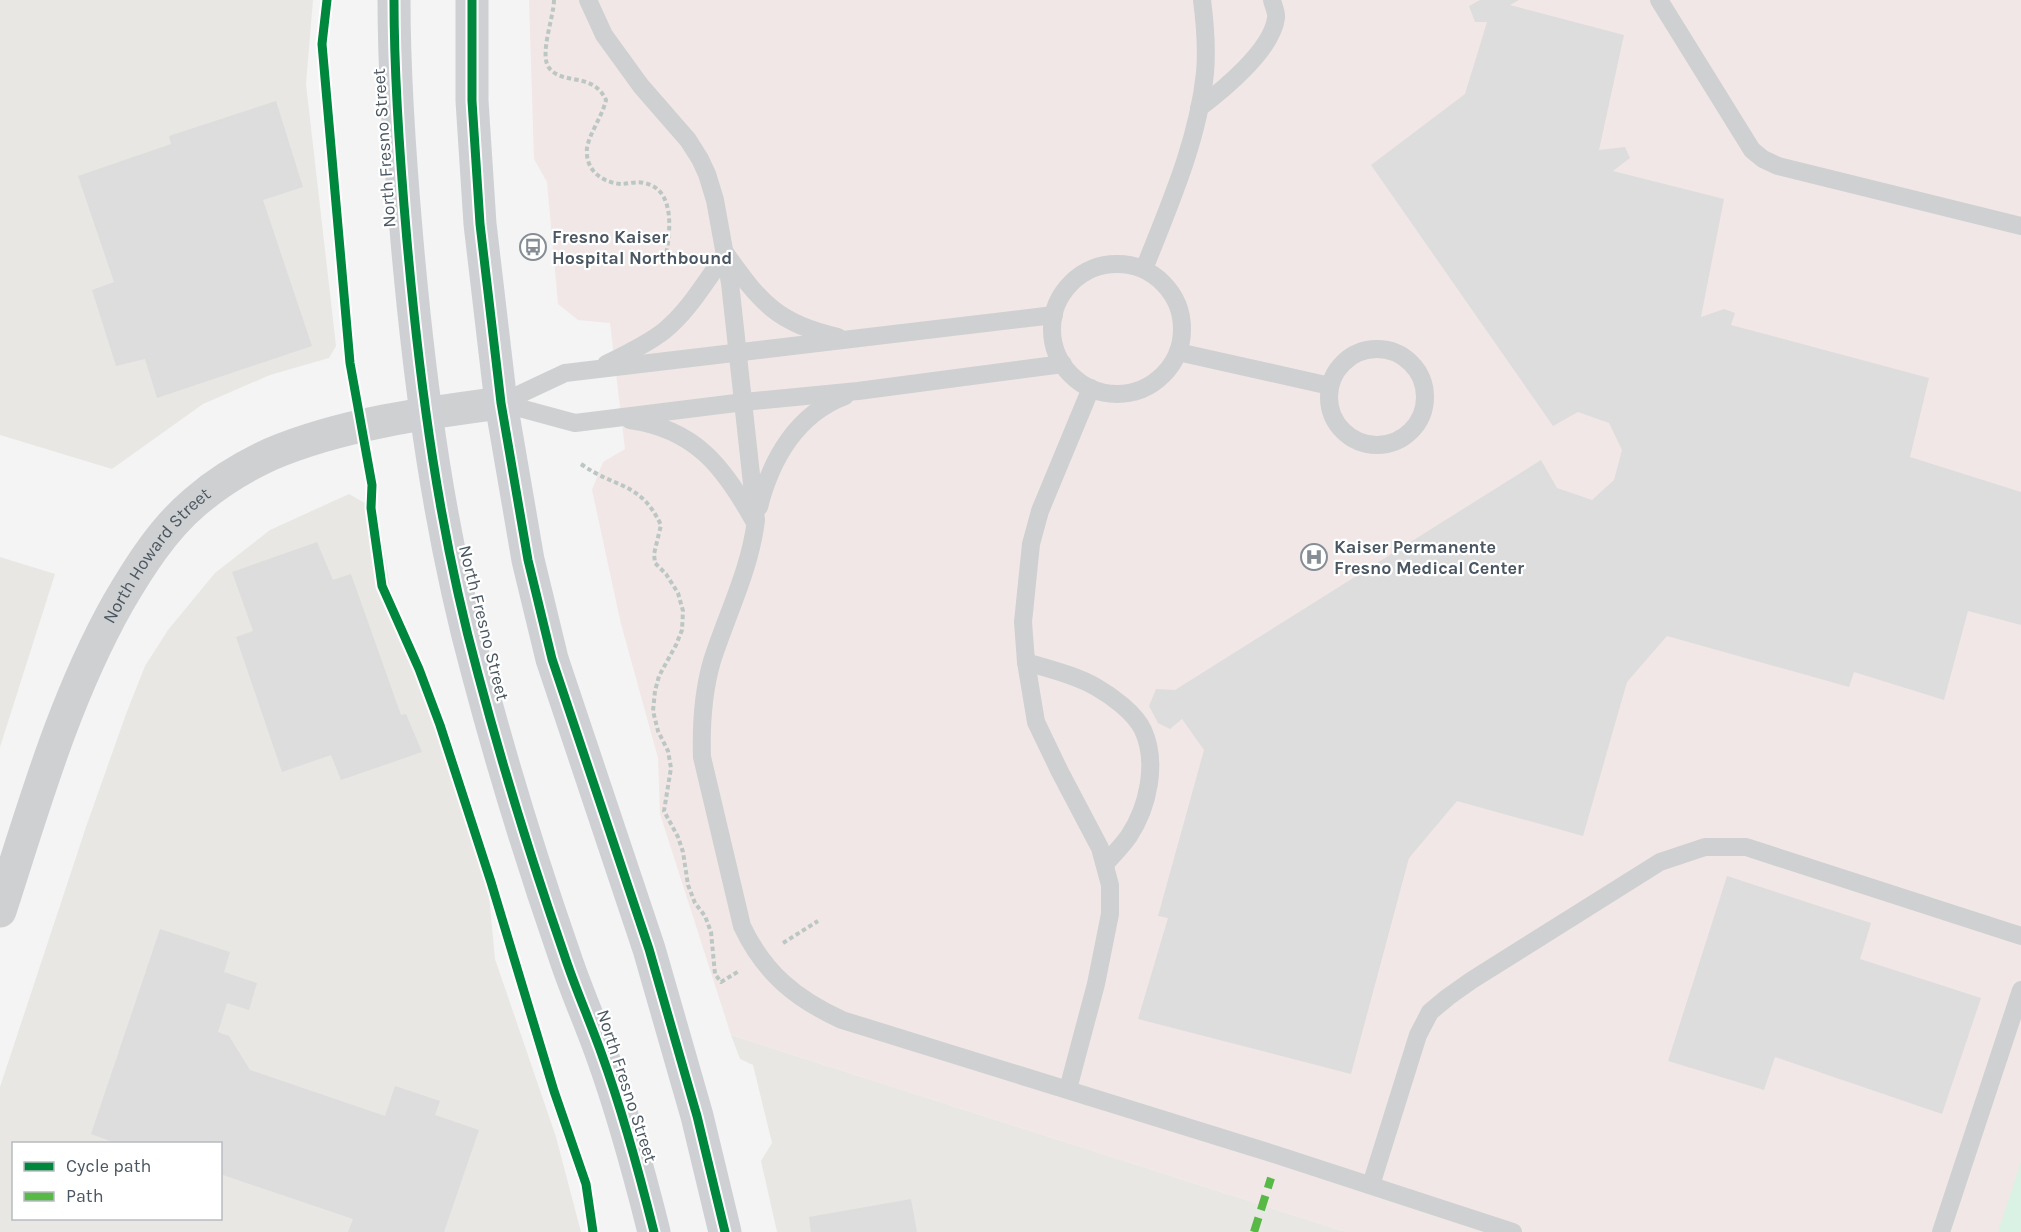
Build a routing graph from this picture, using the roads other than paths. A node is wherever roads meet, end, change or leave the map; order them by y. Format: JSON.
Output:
{"nodes":[{"id":1,"x":394,"y":0,"type":"edge"},
{"id":2,"x":472,"y":0,"type":"edge"},
{"id":3,"x":588,"y":0,"type":"edge"},
{"id":4,"x":1202,"y":0,"type":"edge"},
{"id":5,"x":1272,"y":0,"type":"edge"},
{"id":6,"x":1659,"y":0,"type":"edge"},
{"id":7,"x":1199,"y":108,"type":"junction"},
{"id":8,"x":2021,"y":226,"type":"edge"},
{"id":9,"x":726,"y":254,"type":"junction"},
{"id":10,"x":1144,"y":269,"type":"junction"},
{"id":11,"x":1053,"y":315,"type":"junction"},
{"id":12,"x":853,"y":340,"type":"junction"},
{"id":13,"x":1178,"y":352,"type":"junction"},
{"id":14,"x":737,"y":353,"type":"junction"},
{"id":15,"x":1063,"y":364,"type":"junction"},
{"id":16,"x":597,"y":369,"type":"junction"},
{"id":17,"x":1330,"y":386,"type":"junction"},
{"id":18,"x":1091,"y":388,"type":"junction"},
{"id":19,"x":858,"y":391,"type":"junction"},
{"id":20,"x":744,"y":402,"type":"junction"},
{"id":21,"x":501,"y":403,"type":"junction"},
{"id":22,"x":424,"y":413,"type":"junction"},
{"id":23,"x":604,"y":419,"type":"junction"},
{"id":24,"x":756,"y":521,"type":"junction"},
{"id":25,"x":1026,"y":662,"type":"junction"},
{"id":26,"x":1105,"y":864,"type":"junction"},
{"id":27,"x":0,"y":911,"type":"edge"},
{"id":28,"x":2021,"y":936,"type":"edge"},
{"id":29,"x":2021,"y":990,"type":"edge"},
{"id":30,"x":1068,"y":1089,"type":"junction"},
{"id":31,"x":1371,"y":1185,"type":"junction"},
{"id":32,"x":654,"y":1232,"type":"edge"},
{"id":33,"x":725,"y":1232,"type":"edge"},
{"id":34,"x":1513,"y":1232,"type":"edge"},
{"id":35,"x":1941,"y":1232,"type":"edge"}],
"edges":[{"from":1,"to":22,"type":"main road","name":"North Fresno Street"},
{"from":2,"to":21,"type":"main road"},
{"from":3,"to":9,"type":"lane"},
{"from":4,"to":7,"type":"lane"},
{"from":5,"to":7,"type":"lane"},
{"from":6,"to":8,"type":"lane"},
{"from":7,"to":10,"type":"lane"},
{"from":9,"to":12,"type":"lane"},
{"from":9,"to":14,"type":"lane"},
{"from":9,"to":16,"type":"lane"},
{"from":10,"to":11,"type":"lane"},
{"from":10,"to":13,"type":"lane"},
{"from":11,"to":12,"type":"lane"},
{"from":11,"to":15,"type":"lane"},
{"from":12,"to":14,"type":"lane"},
{"from":13,"to":17,"type":"lane"},
{"from":13,"to":18,"type":"lane"},
{"from":14,"to":16,"type":"lane"},
{"from":14,"to":20,"type":"lane"},
{"from":15,"to":18,"type":"lane"},
{"from":15,"to":19,"type":"lane"},
{"from":16,"to":21,"type":"lane"},
{"from":17,"to":17,"type":"lane"},
{"from":18,"to":25,"type":"lane"},
{"from":19,"to":20,"type":"lane"},
{"from":19,"to":24,"type":"lane"},
{"from":20,"to":23,"type":"lane"},
{"from":20,"to":24,"type":"lane"},
{"from":21,"to":22,"type":"street","name":"North Howard Street"},
{"from":21,"to":23,"type":"lane"},
{"from":21,"to":33,"type":"main road"},
{"from":22,"to":27,"type":"street","name":"North Howard Street"},
{"from":22,"to":32,"type":"main road","name":"North Fresno Street"},
{"from":23,"to":24,"type":"lane"},
{"from":24,"to":30,"type":"lane"},
{"from":25,"to":26,"type":"lane"},
{"from":25,"to":26,"type":"lane"},
{"from":26,"to":30,"type":"lane"},
{"from":28,"to":31,"type":"lane"},
{"from":29,"to":35,"type":"lane"},
{"from":30,"to":31,"type":"lane"},
{"from":31,"to":34,"type":"lane"}]}
